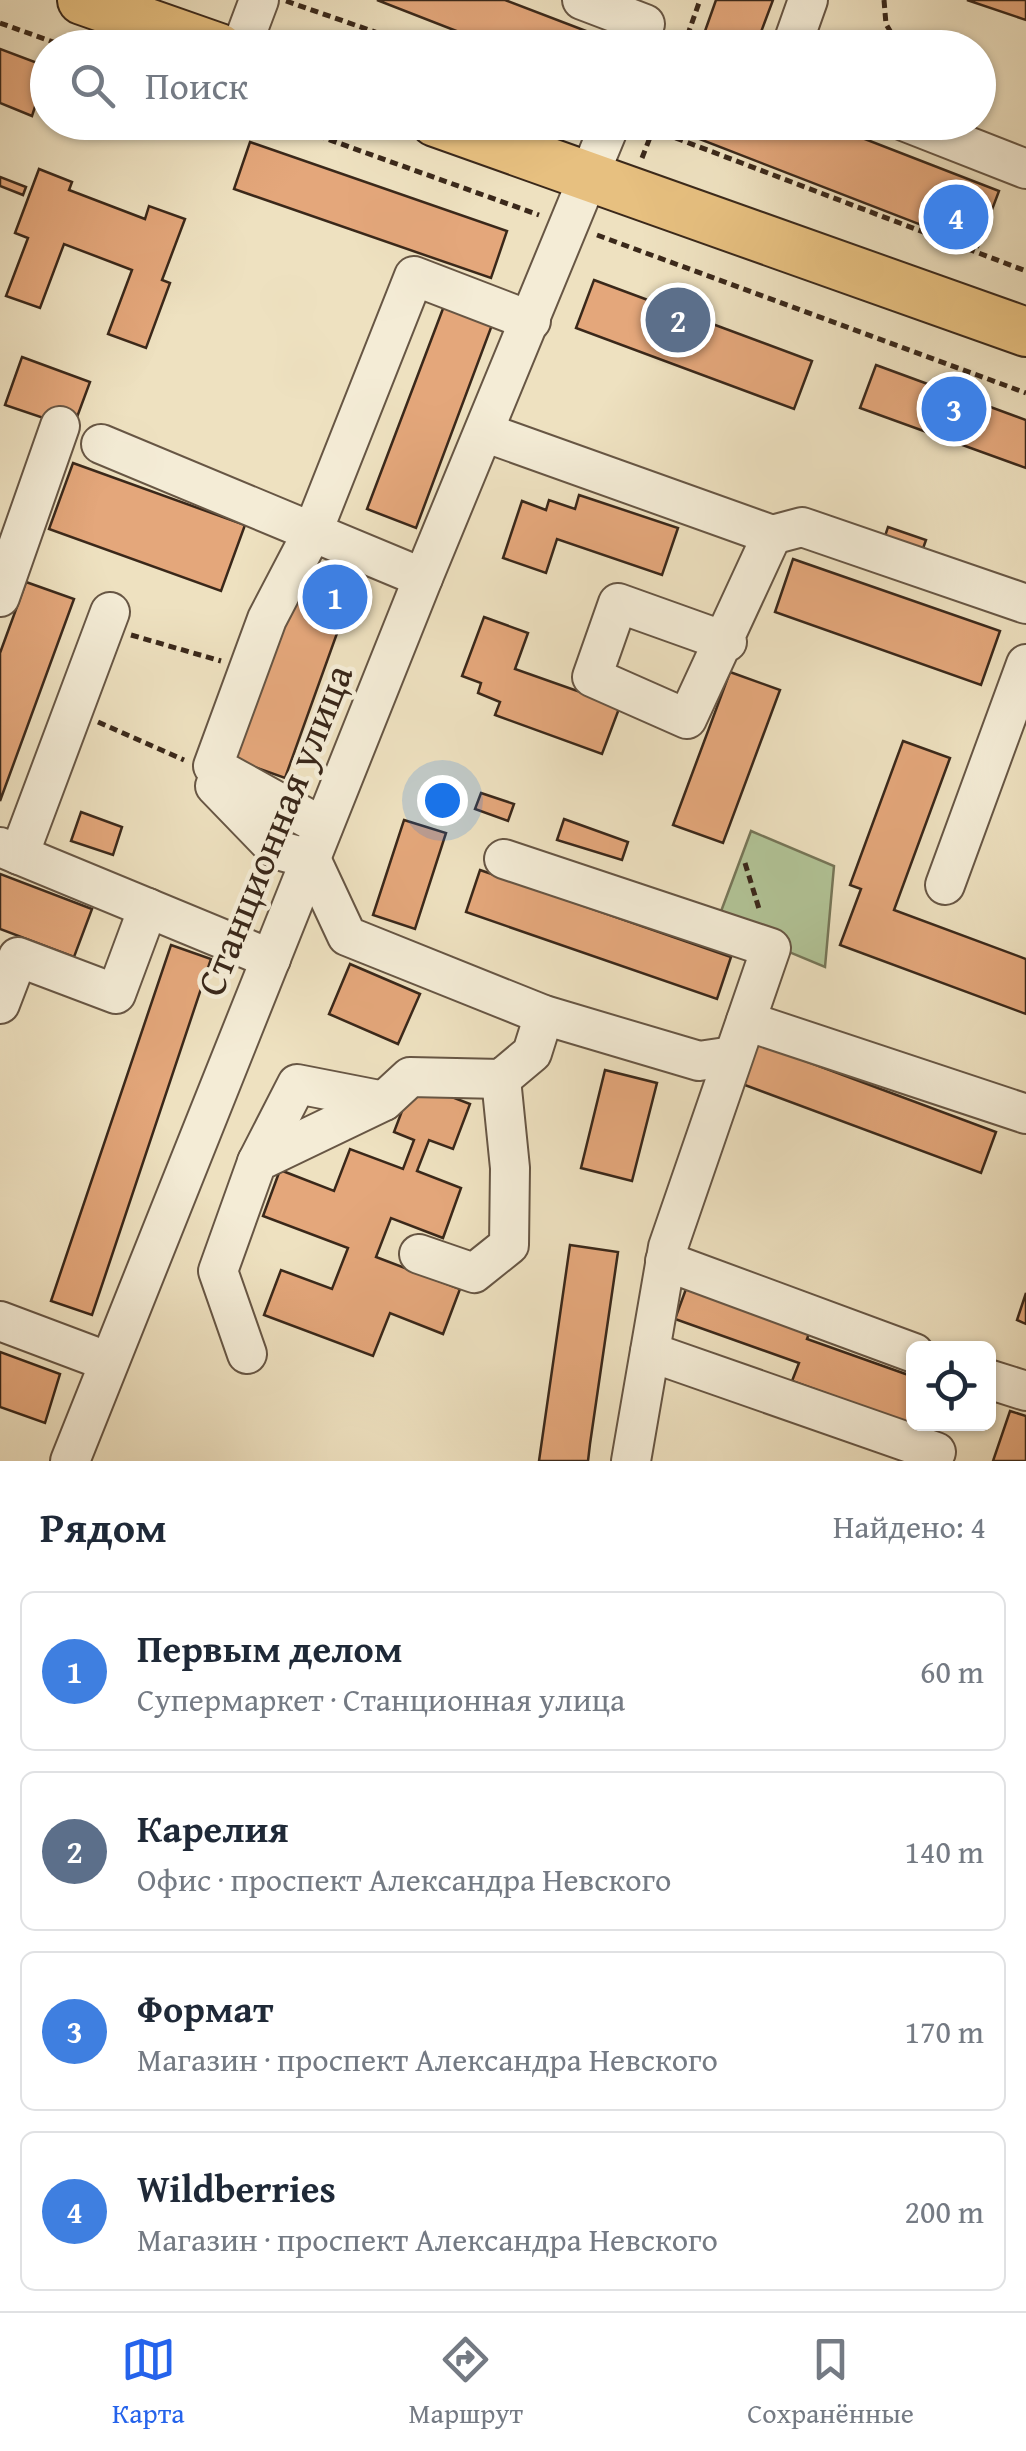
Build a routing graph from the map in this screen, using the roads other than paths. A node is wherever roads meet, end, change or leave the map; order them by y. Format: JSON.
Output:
{"nodes":[{"id":1,"x":82,"y":0,"type":"edge"},
{"id":2,"x":259,"y":0,"type":"edge"},
{"id":3,"x":582,"y":0,"type":"edge"},
{"id":4,"x":808,"y":0,"type":"edge"},
{"id":5,"x":645,"y":24,"type":"edge"},
{"id":6,"x":168,"y":30,"type":"edge"},
{"id":7,"x":248,"y":30,"type":"edge"},
{"id":8,"x":797,"y":30,"type":"edge"},
{"id":9,"x":486,"y":140,"type":"edge"},
{"id":10,"x":605,"y":140,"type":"edge"},
{"id":11,"x":952,"y":140,"type":"edge"},
{"id":12,"x":1026,"y":169,"type":"edge"},
{"id":13,"x":592,"y":177,"type":"junction"},
{"id":14,"x":531,"y":321,"type":"junction"},
{"id":15,"x":1026,"y":332,"type":"edge"},
{"id":16,"x":60,"y":426,"type":"dead end"},
{"id":17,"x":484,"y":432,"type":"junction"},
{"id":18,"x":101,"y":444,"type":"dead end"},
{"id":19,"x":313,"y":531,"type":"junction"},
{"id":20,"x":772,"y":536,"type":"junction"},
{"id":21,"x":422,"y":578,"type":"junction"},
{"id":22,"x":1,"y":589,"type":"edge"},
{"id":23,"x":1026,"y":604,"type":"edge"},
{"id":24,"x":107,"y":619,"type":"road end"},
{"id":25,"x":727,"y":642,"type":"dead end"},
{"id":26,"x":1026,"y":664,"type":"edge"},
{"id":27,"x":215,"y":786,"type":"road end"},
{"id":28,"x":317,"y":843,"type":"junction"},
{"id":29,"x":9,"y":851,"type":"edge"},
{"id":30,"x":504,"y":859,"type":"dead end"},
{"id":31,"x":944,"y":885,"type":"dead end"},
{"id":32,"x":148,"y":908,"type":"junction"},
{"id":33,"x":271,"y":958,"type":"junction"},
{"id":34,"x":0,"y":1004,"type":"edge"},
{"id":35,"x":544,"y":1015,"type":"junction"},
{"id":36,"x":739,"y":1039,"type":"junction"},
{"id":37,"x":500,"y":1079,"type":"junction"},
{"id":38,"x":384,"y":1101,"type":"junction"},
{"id":39,"x":1026,"y":1114,"type":"edge"},
{"id":40,"x":257,"y":1162,"type":"junction"},
{"id":41,"x":419,"y":1254,"type":"dead end"},
{"id":42,"x":666,"y":1261,"type":"junction"},
{"id":43,"x":0,"y":1321,"type":"edge"},
{"id":44,"x":906,"y":1350,"type":"edge"},
{"id":45,"x":650,"y":1352,"type":"junction"},
{"id":46,"x":247,"y":1354,"type":"dead end"},
{"id":47,"x":109,"y":1362,"type":"junction"},
{"id":48,"x":996,"y":1382,"type":"edge"},
{"id":49,"x":1026,"y":1391,"type":"edge"},
{"id":50,"x":939,"y":1445,"type":"edge"},
{"id":51,"x":70,"y":1461,"type":"edge"},
{"id":52,"x":630,"y":1461,"type":"edge"}],
"edges":[{"from":1,"to":6,"type":"main road"},
{"from":2,"to":7,"type":"street"},
{"from":3,"to":5,"type":"street"},
{"from":4,"to":8,"type":"street"},
{"from":9,"to":13,"type":"main road"},
{"from":10,"to":13,"type":"street","name":"Станционная улица"},
{"from":11,"to":12,"type":"street"},
{"from":13,"to":14,"type":"street","name":"Станционная улица"},
{"from":13,"to":15,"type":"main road"},
{"from":14,"to":17,"type":"street","name":"Станционная улица"},
{"from":14,"to":19,"type":"street"},
{"from":16,"to":22,"type":"street"},
{"from":17,"to":20,"type":"street"},
{"from":17,"to":21,"type":"street","name":"Станционная улица"},
{"from":18,"to":19,"type":"street"},
{"from":19,"to":21,"type":"street"},
{"from":19,"to":28,"type":"street"},
{"from":20,"to":23,"type":"street"},
{"from":20,"to":25,"type":"street"},
{"from":21,"to":28,"type":"street","name":"Станционная улица"},
{"from":24,"to":29,"type":"street"},
{"from":26,"to":31,"type":"street"},
{"from":27,"to":28,"type":"street"},
{"from":28,"to":33,"type":"street","name":"Станционная улица"},
{"from":28,"to":35,"type":"street"},
{"from":29,"to":32,"type":"street"},
{"from":30,"to":36,"type":"street"},
{"from":32,"to":33,"type":"street"},
{"from":32,"to":34,"type":"street"},
{"from":33,"to":47,"type":"street","name":"Станционная улица"},
{"from":35,"to":36,"type":"street"},
{"from":35,"to":37,"type":"street"},
{"from":36,"to":39,"type":"street"},
{"from":36,"to":42,"type":"street"},
{"from":37,"to":38,"type":"street"},
{"from":37,"to":41,"type":"street"},
{"from":38,"to":40,"type":"street"},
{"from":38,"to":40,"type":"street"},
{"from":40,"to":46,"type":"street"},
{"from":42,"to":44,"type":"street"},
{"from":42,"to":45,"type":"street"},
{"from":43,"to":47,"type":"street"},
{"from":45,"to":50,"type":"street"},
{"from":45,"to":52,"type":"street"},
{"from":47,"to":51,"type":"street","name":"Станционная улица"},
{"from":48,"to":49,"type":"street"}]}
